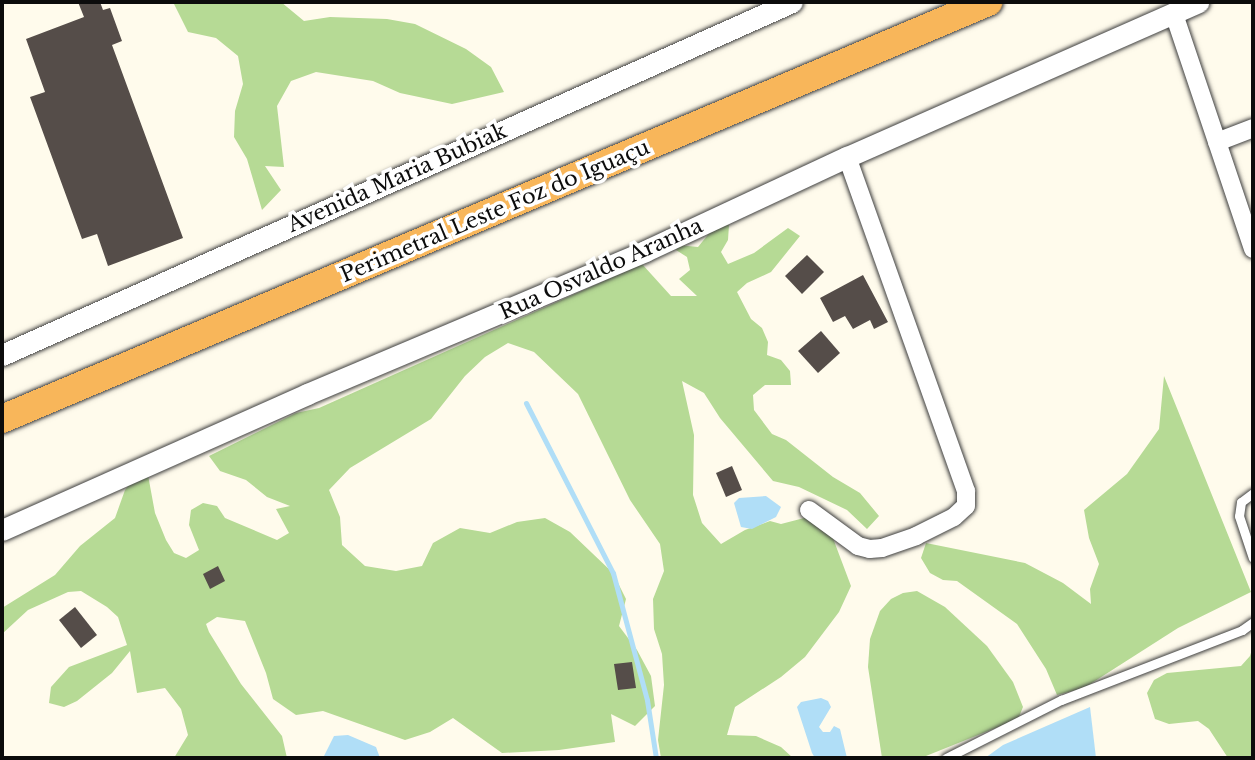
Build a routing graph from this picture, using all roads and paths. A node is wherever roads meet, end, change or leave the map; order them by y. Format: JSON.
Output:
{"nodes":[{"id":1,"x":792,"y":2,"type":"edge"},
{"id":2,"x":988,"y":2,"type":"edge"},
{"id":3,"x":1198,"y":2,"type":"edge"},
{"id":4,"x":1174,"y":14,"type":"junction"},
{"id":5,"x":1253,"y":128,"type":"edge"},
{"id":6,"x":1217,"y":142,"type":"junction"},
{"id":7,"x":846,"y":157,"type":"junction"},
{"id":8,"x":1253,"y":249,"type":"edge"},
{"id":9,"x":2,"y":355,"type":"edge"},
{"id":10,"x":2,"y":419,"type":"edge"},
{"id":11,"x":1253,"y":494,"type":"edge"},
{"id":12,"x":809,"y":510,"type":"dead end"},
{"id":13,"x":2,"y":530,"type":"edge"},
{"id":14,"x":1253,"y":558,"type":"edge"},
{"id":15,"x":1253,"y":622,"type":"edge"},
{"id":16,"x":946,"y":758,"type":"edge"}],
"edges":[{"from":1,"to":9,"type":"street","name":"Avenida Maria Bubiak"},
{"from":2,"to":10,"type":"highway","name":"Perimetral Leste Foz do Iguaçu"},
{"from":3,"to":4,"type":"street","name":"Rua Osvaldo Aranha"},
{"from":4,"to":6,"type":"street"},
{"from":4,"to":7,"type":"street","name":"Rua Osvaldo Aranha"},
{"from":5,"to":6,"type":"street"},
{"from":6,"to":8,"type":"street"},
{"from":7,"to":12,"type":"street"},
{"from":7,"to":13,"type":"street","name":"Rua Osvaldo Aranha"},
{"from":11,"to":14,"type":"lane"},
{"from":15,"to":16,"type":"lane"}]}
